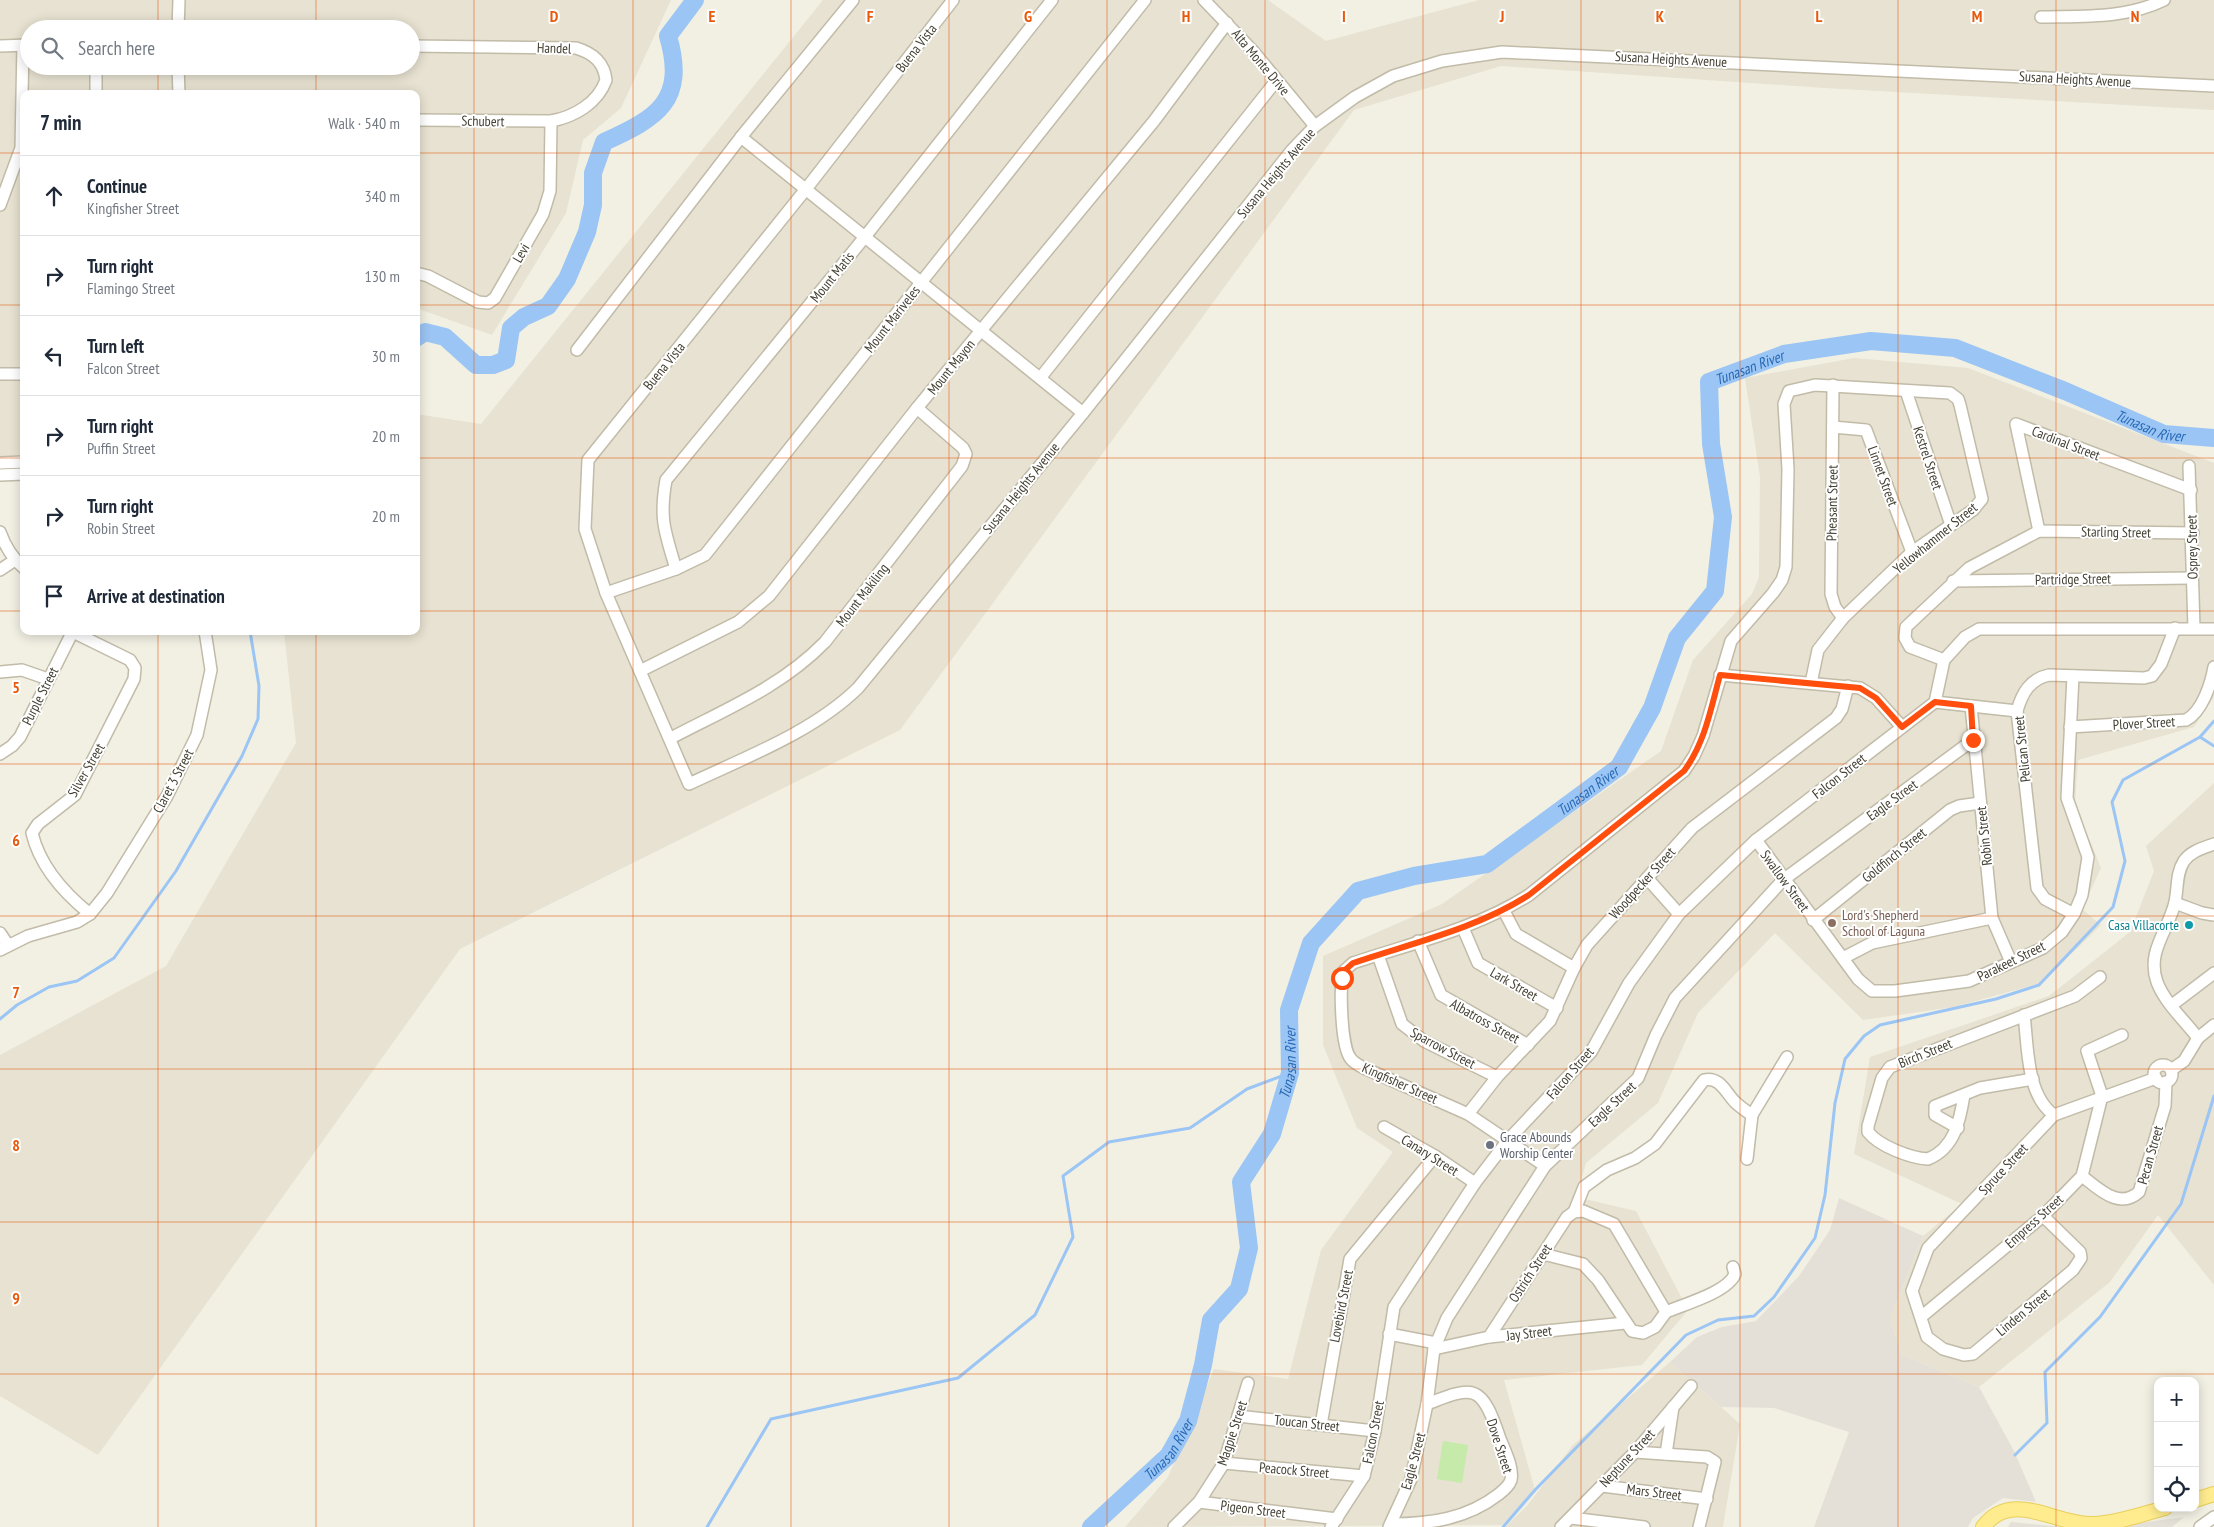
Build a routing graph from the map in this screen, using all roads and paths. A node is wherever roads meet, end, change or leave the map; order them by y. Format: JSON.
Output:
{"nodes":[{"id":1,"x":179,"y":0,"type":"edge"},
{"id":2,"x":853,"y":0,"type":"edge"},
{"id":3,"x":953,"y":0,"type":"edge"},
{"id":4,"x":1052,"y":0,"type":"edge"},
{"id":5,"x":1145,"y":0,"type":"edge"},
{"id":6,"x":1204,"y":0,"type":"edge"},
{"id":7,"x":2164,"y":0,"type":"edge"},
{"id":8,"x":2041,"y":17,"type":"dead end"},
{"id":9,"x":178,"y":20,"type":"edge"},
{"id":10,"x":1228,"y":23,"type":"junction"},
{"id":11,"x":20,"y":45,"type":"edge"},
{"id":12,"x":0,"y":46,"type":"edge"},
{"id":13,"x":420,"y":46,"type":"edge"},
{"id":14,"x":25,"y":75,"type":"edge"},
{"id":15,"x":96,"y":75,"type":"edge"},
{"id":16,"x":178,"y":75,"type":"edge"},
{"id":17,"x":1276,"y":81,"type":"junction"},
{"id":18,"x":2214,"y":86,"type":"edge"},
{"id":19,"x":24,"y":90,"type":"edge"},
{"id":20,"x":96,"y":90,"type":"edge"},
{"id":21,"x":179,"y":90,"type":"edge"},
{"id":22,"x":420,"y":120,"type":"edge"},
{"id":23,"x":550,"y":122,"type":"junction"},
{"id":24,"x":1315,"y":126,"type":"junction"},
{"id":25,"x":741,"y":137,"type":"junction"},
{"id":26,"x":20,"y":151,"type":"edge"},
{"id":27,"x":806,"y":189,"type":"junction"},
{"id":28,"x":0,"y":205,"type":"edge"},
{"id":29,"x":864,"y":238,"type":"junction"},
{"id":30,"x":420,"y":274,"type":"edge"},
{"id":31,"x":921,"y":282,"type":"junction"},
{"id":32,"x":980,"y":331,"type":"junction"},
{"id":33,"x":577,"y":350,"type":"dead end"},
{"id":34,"x":0,"y":374,"type":"edge"},
{"id":35,"x":20,"y":374,"type":"edge"},
{"id":36,"x":1041,"y":378,"type":"junction"},
{"id":37,"x":1833,"y":385,"type":"junction"},
{"id":38,"x":1906,"y":391,"type":"junction"},
{"id":39,"x":917,"y":408,"type":"junction"},
{"id":40,"x":1083,"y":413,"type":"junction"},
{"id":41,"x":1833,"y":427,"type":"junction"},
{"id":42,"x":0,"y":462,"type":"edge"},
{"id":43,"x":20,"y":462,"type":"edge"},
{"id":44,"x":2189,"y":466,"type":"dead end"},
{"id":45,"x":20,"y":474,"type":"edge"},
{"id":46,"x":0,"y":475,"type":"edge"},
{"id":47,"x":2191,"y":490,"type":"junction"},
{"id":48,"x":1950,"y":525,"type":"junction"},
{"id":49,"x":2040,"y":530,"type":"junction"},
{"id":50,"x":0,"y":532,"type":"edge"},
{"id":51,"x":2193,"y":533,"type":"junction"},
{"id":52,"x":1912,"y":552,"type":"junction"},
{"id":53,"x":15,"y":560,"type":"junction"},
{"id":54,"x":20,"y":564,"type":"edge"},
{"id":55,"x":676,"y":569,"type":"junction"},
{"id":56,"x":0,"y":570,"type":"edge"},
{"id":57,"x":2192,"y":578,"type":"junction"},
{"id":58,"x":1953,"y":581,"type":"junction"},
{"id":59,"x":606,"y":593,"type":"junction"},
{"id":60,"x":1844,"y":618,"type":"junction"},
{"id":61,"x":2175,"y":628,"type":"junction"},
{"id":62,"x":2194,"y":628,"type":"junction"},
{"id":63,"x":2214,"y":629,"type":"edge"},
{"id":64,"x":71,"y":635,"type":"edge"},
{"id":65,"x":79,"y":635,"type":"edge"},
{"id":66,"x":206,"y":635,"type":"edge"},
{"id":67,"x":1944,"y":660,"type":"junction"},
{"id":68,"x":2214,"y":667,"type":"edge"},
{"id":69,"x":640,"y":671,"type":"junction"},
{"id":70,"x":0,"y":672,"type":"edge"},
{"id":71,"x":1720,"y":675,"type":"junction"},
{"id":72,"x":2073,"y":676,"type":"junction"},
{"id":73,"x":48,"y":680,"type":"junction"},
{"id":74,"x":1811,"y":683,"type":"junction"},
{"id":75,"x":1848,"y":686,"type":"junction"},
{"id":76,"x":1935,"y":702,"type":"junction"},
{"id":77,"x":1971,"y":706,"type":"junction"},
{"id":78,"x":2017,"y":711,"type":"junction"},
{"id":79,"x":1902,"y":727,"type":"junction"},
{"id":80,"x":2070,"y":727,"type":"junction"},
{"id":81,"x":671,"y":738,"type":"junction"},
{"id":82,"x":1973,"y":740,"type":"junction"},
{"id":83,"x":0,"y":754,"type":"edge"},
{"id":84,"x":689,"y":784,"type":"joint"},
{"id":85,"x":1980,"y":803,"type":"junction"},
{"id":86,"x":1756,"y":840,"type":"junction"},
{"id":87,"x":2214,"y":844,"type":"edge"},
{"id":88,"x":1647,"y":878,"type":"junction"},
{"id":89,"x":1784,"y":880,"type":"junction"},
{"id":90,"x":2175,"y":903,"type":"junction"},
{"id":91,"x":1504,"y":911,"type":"junction"},
{"id":92,"x":90,"y":914,"type":"junction"},
{"id":93,"x":1679,"y":914,"type":"junction"},
{"id":94,"x":2074,"y":914,"type":"junction"},
{"id":95,"x":2214,"y":914,"type":"edge"},
{"id":96,"x":1992,"y":918,"type":"junction"},
{"id":97,"x":1813,"y":920,"type":"junction"},
{"id":98,"x":1462,"y":928,"type":"junction"},
{"id":99,"x":0,"y":933,"type":"edge"},
{"id":100,"x":1418,"y":941,"type":"junction"},
{"id":101,"x":4,"y":947,"type":"edge"},
{"id":102,"x":1378,"y":955,"type":"junction"},
{"id":103,"x":1843,"y":958,"type":"junction"},
{"id":104,"x":2011,"y":962,"type":"junction"},
{"id":105,"x":1574,"y":968,"type":"junction"},
{"id":106,"x":2214,"y":973,"type":"edge"},
{"id":107,"x":2100,"y":977,"type":"dead end"},
{"id":108,"x":1872,"y":991,"type":"joint"},
{"id":109,"x":2172,"y":1005,"type":"junction"},
{"id":110,"x":1557,"y":1008,"type":"junction"},
{"id":111,"x":2024,"y":1015,"type":"junction"},
{"id":112,"x":2214,"y":1026,"type":"edge"},
{"id":113,"x":2122,"y":1035,"type":"dead end"},
{"id":114,"x":2198,"y":1038,"type":"junction"},
{"id":115,"x":1528,"y":1045,"type":"junction"},
{"id":116,"x":1787,"y":1057,"type":"dead end"},
{"id":117,"x":2171,"y":1070,"type":"junction"},
{"id":118,"x":1497,"y":1077,"type":"junction"},
{"id":119,"x":2033,"y":1079,"type":"junction"},
{"id":120,"x":2161,"y":1080,"type":"junction"},
{"id":121,"x":1964,"y":1095,"type":"junction"},
{"id":122,"x":2102,"y":1096,"type":"junction"},
{"id":123,"x":1468,"y":1114,"type":"junction"},
{"id":124,"x":2054,"y":1114,"type":"junction"},
{"id":125,"x":1752,"y":1115,"type":"junction"},
{"id":126,"x":1384,"y":1127,"type":"dead end"},
{"id":127,"x":1958,"y":1128,"type":"junction"},
{"id":128,"x":1508,"y":1140,"type":"junction"},
{"id":129,"x":1435,"y":1156,"type":"junction"},
{"id":130,"x":1747,"y":1159,"type":"dead end"},
{"id":131,"x":1545,"y":1166,"type":"junction"},
{"id":132,"x":2082,"y":1176,"type":"junction"},
{"id":133,"x":1475,"y":1183,"type":"junction"},
{"id":134,"x":1574,"y":1212,"type":"junction"},
{"id":135,"x":2044,"y":1216,"type":"junction"},
{"id":136,"x":1543,"y":1254,"type":"junction"},
{"id":137,"x":1733,"y":1267,"type":"dead end"},
{"id":138,"x":1666,"y":1312,"type":"junction"},
{"id":139,"x":1921,"y":1317,"type":"junction"},
{"id":140,"x":1625,"y":1323,"type":"junction"},
{"id":141,"x":1389,"y":1334,"type":"junction"},
{"id":142,"x":1489,"y":1337,"type":"junction"},
{"id":143,"x":1435,"y":1346,"type":"junction"},
{"id":144,"x":1248,"y":1383,"type":"dead end"},
{"id":145,"x":1690,"y":1386,"type":"dead end"},
{"id":146,"x":1427,"y":1404,"type":"junction"},
{"id":147,"x":1674,"y":1405,"type":"junction"},
{"id":148,"x":1238,"y":1416,"type":"junction"},
{"id":149,"x":1321,"y":1425,"type":"junction"},
{"id":150,"x":1375,"y":1431,"type":"junction"},
{"id":151,"x":1635,"y":1452,"type":"junction"},
{"id":152,"x":1666,"y":1454,"type":"junction"},
{"id":153,"x":1224,"y":1463,"type":"junction"},
{"id":154,"x":1364,"y":1476,"type":"junction"},
{"id":155,"x":1602,"y":1486,"type":"junction"},
{"id":156,"x":2214,"y":1494,"type":"edge"},
{"id":157,"x":1707,"y":1499,"type":"junction"},
{"id":158,"x":2199,"y":1499,"type":"edge"},
{"id":159,"x":1199,"y":1502,"type":"junction"},
{"id":160,"x":2154,"y":1511,"type":"edge"},
{"id":161,"x":2214,"y":1517,"type":"edge"},
{"id":162,"x":1571,"y":1518,"type":"junction"},
{"id":163,"x":1334,"y":1523,"type":"edge"},
{"id":164,"x":1390,"y":1525,"type":"edge"},
{"id":165,"x":1174,"y":1527,"type":"edge"},
{"id":166,"x":1561,"y":1527,"type":"edge"},
{"id":167,"x":1644,"y":1527,"type":"edge"},
{"id":168,"x":1699,"y":1527,"type":"edge"},
{"id":169,"x":1983,"y":1527,"type":"edge"},
{"id":170,"x":2200,"y":1527,"type":"edge"}],
"edges":[{"from":1,"to":9,"type":"street"},
{"from":2,"to":25,"type":"street"},
{"from":3,"to":27,"type":"street","name":"Buena Vista"},
{"from":4,"to":29,"type":"street","name":"Mount Matis"},
{"from":5,"to":31,"type":"street","name":"Mount Mariveles"},
{"from":6,"to":10,"type":"street","name":"Alta Monte Drive"},
{"from":7,"to":8,"type":"street"},
{"from":10,"to":17,"type":"street","name":"Alta Monte Drive"},
{"from":10,"to":32,"type":"street","name":"Mount Mayon"},
{"from":11,"to":12,"type":"street"},
{"from":13,"to":23,"type":"street","name":"Handel"},
{"from":14,"to":19,"type":"street"},
{"from":15,"to":20,"type":"street"},
{"from":16,"to":21,"type":"street"},
{"from":17,"to":24,"type":"street","name":"Alta Monte Drive"},
{"from":17,"to":36,"type":"street"},
{"from":18,"to":24,"type":"street","name":"Susana Heights Avenue"},
{"from":22,"to":23,"type":"street","name":"Schubert"},
{"from":23,"to":30,"type":"street","name":"Levi"},
{"from":24,"to":40,"type":"street","name":"Susana Heights Avenue"},
{"from":25,"to":27,"type":"street"},
{"from":25,"to":33,"type":"street"},
{"from":26,"to":28,"type":"street"},
{"from":27,"to":29,"type":"street"},
{"from":27,"to":59,"type":"street","name":"Buena Vista"},
{"from":29,"to":31,"type":"street"},
{"from":29,"to":55,"type":"street","name":"Mount Matis"},
{"from":31,"to":32,"type":"street"},
{"from":31,"to":55,"type":"street","name":"Mount Mariveles"},
{"from":32,"to":36,"type":"street"},
{"from":32,"to":39,"type":"street","name":"Mount Mayon"},
{"from":34,"to":35,"type":"street"},
{"from":36,"to":40,"type":"street"},
{"from":37,"to":38,"type":"street"},
{"from":37,"to":41,"type":"street","name":"Pheasant Street"},
{"from":37,"to":71,"type":"street","name":"Kingfisher Street"},
{"from":38,"to":48,"type":"street","name":"Kestrel Street"},
{"from":38,"to":48,"type":"street","name":"Yellowhammer Street"},
{"from":39,"to":69,"type":"street","name":"Mount Mayon"},
{"from":39,"to":81,"type":"street","name":"Mount Makiling"},
{"from":40,"to":84,"type":"street","name":"Susana Heights Avenue"},
{"from":41,"to":52,"type":"street","name":"Linnet Street"},
{"from":41,"to":60,"type":"street","name":"Pheasant Street"},
{"from":42,"to":43,"type":"street"},
{"from":44,"to":47,"type":"street","name":"Osprey Street"},
{"from":45,"to":46,"type":"street"},
{"from":47,"to":49,"type":"street","name":"Cardinal Street"},
{"from":47,"to":51,"type":"street","name":"Osprey Street"},
{"from":48,"to":52,"type":"street","name":"Yellowhammer Street"},
{"from":49,"to":51,"type":"street","name":"Starling Street"},
{"from":49,"to":58,"type":"street"},
{"from":50,"to":53,"type":"street"},
{"from":51,"to":57,"type":"street","name":"Osprey Street"},
{"from":52,"to":60,"type":"street","name":"Yellowhammer Street"},
{"from":53,"to":54,"type":"street"},
{"from":53,"to":56,"type":"street"},
{"from":55,"to":59,"type":"street","name":"Mount Mariveles"},
{"from":57,"to":58,"type":"street","name":"Partridge Street"},
{"from":57,"to":62,"type":"street","name":"Osprey Street"},
{"from":58,"to":67,"type":"street"},
{"from":59,"to":69,"type":"street","name":"Buena Vista"},
{"from":60,"to":74,"type":"street","name":"Yellowhammer Street"},
{"from":61,"to":62,"type":"street"},
{"from":61,"to":67,"type":"street"},
{"from":61,"to":72,"type":"street","name":"Pelican Street"},
{"from":62,"to":63,"type":"street"},
{"from":64,"to":73,"type":"street","name":"Purple Street"},
{"from":65,"to":92,"type":"street","name":"Silver Street"},
{"from":66,"to":92,"type":"street","name":"Claret 3 Street"},
{"from":67,"to":76,"type":"street"},
{"from":68,"to":80,"type":"street","name":"Plover Street"},
{"from":69,"to":81,"type":"street","name":"Buena Vista"},
{"from":70,"to":73,"type":"street"},
{"from":71,"to":74,"type":"street"},
{"from":71,"to":91,"type":"street","name":"Kingfisher Street"},
{"from":72,"to":78,"type":"street","name":"Pelican Street"},
{"from":72,"to":80,"type":"street","name":"Parakeet Street"},
{"from":73,"to":83,"type":"street","name":"Purple Street"},
{"from":74,"to":75,"type":"street"},
{"from":75,"to":79,"type":"street"},
{"from":75,"to":88,"type":"street","name":"Woodpecker Street"},
{"from":76,"to":77,"type":"street"},
{"from":76,"to":79,"type":"street","name":"Falcon Street"},
{"from":77,"to":78,"type":"street"},
{"from":77,"to":82,"type":"street","name":"Robin Street"},
{"from":78,"to":94,"type":"street","name":"Pelican Street"},
{"from":79,"to":86,"type":"street","name":"Falcon Street"},
{"from":80,"to":94,"type":"street","name":"Parakeet Street"},
{"from":81,"to":84,"type":"street","name":"Buena Vista"},
{"from":82,"to":85,"type":"street","name":"Robin Street"},
{"from":82,"to":89,"type":"street","name":"Eagle Street"},
{"from":85,"to":96,"type":"street","name":"Robin Street"},
{"from":85,"to":97,"type":"street","name":"Goldfinch Street"},
{"from":86,"to":89,"type":"street","name":"Swallow Street"},
{"from":86,"to":93,"type":"street","name":"Falcon Street"},
{"from":87,"to":90,"type":"street"},
{"from":88,"to":93,"type":"street"},
{"from":88,"to":105,"type":"street","name":"Woodpecker Street"},
{"from":89,"to":97,"type":"street","name":"Swallow Street"},
{"from":89,"to":131,"type":"street","name":"Eagle Street"},
{"from":90,"to":95,"type":"street"},
{"from":90,"to":109,"type":"street"},
{"from":91,"to":98,"type":"street","name":"Kingfisher Street"},
{"from":91,"to":105,"type":"street"},
{"from":92,"to":101,"type":"street"},
{"from":93,"to":128,"type":"street","name":"Falcon Street"},
{"from":94,"to":104,"type":"street","name":"Parakeet Street"},
{"from":96,"to":103,"type":"street"},
{"from":96,"to":104,"type":"street","name":"Robin Street"},
{"from":97,"to":103,"type":"street","name":"Swallow Street"},
{"from":98,"to":100,"type":"street","name":"Kingfisher Street"},
{"from":98,"to":110,"type":"street","name":"Lark Street"},
{"from":99,"to":101,"type":"street"},
{"from":100,"to":102,"type":"street","name":"Kingfisher Street"},
{"from":100,"to":115,"type":"street","name":"Albatross Street"},
{"from":102,"to":118,"type":"street","name":"Sparrow Street"},
{"from":102,"to":123,"type":"street","name":"Kingfisher Street"},
{"from":103,"to":108,"type":"street","name":"Swallow Street"},
{"from":104,"to":108,"type":"street","name":"Parakeet Street"},
{"from":105,"to":110,"type":"street","name":"Woodpecker Street"},
{"from":106,"to":109,"type":"street"},
{"from":107,"to":111,"type":"street","name":"Birch Street"},
{"from":109,"to":114,"type":"street"},
{"from":110,"to":115,"type":"street","name":"Woodpecker Street"},
{"from":111,"to":119,"type":"street"},
{"from":111,"to":127,"type":"street","name":"Birch Street"},
{"from":112,"to":114,"type":"street"},
{"from":113,"to":122,"type":"street"},
{"from":114,"to":117,"type":"street"},
{"from":115,"to":118,"type":"street","name":"Woodpecker Street"},
{"from":116,"to":125,"type":"street"},
{"from":117,"to":120,"type":"street","name":"Pecan Street"},
{"from":117,"to":120,"type":"street","name":"Spruce Street"},
{"from":118,"to":123,"type":"street","name":"Woodpecker Street"},
{"from":119,"to":121,"type":"street"},
{"from":119,"to":124,"type":"street"},
{"from":120,"to":122,"type":"street","name":"Spruce Street"},
{"from":120,"to":132,"type":"street","name":"Pecan Street"},
{"from":121,"to":127,"type":"street","name":"Birch Street"},
{"from":121,"to":127,"type":"street"},
{"from":122,"to":124,"type":"street","name":"Spruce Street"},
{"from":122,"to":132,"type":"street","name":"Empress Street"},
{"from":123,"to":128,"type":"street","name":"Kingfisher Street"},
{"from":124,"to":139,"type":"street","name":"Spruce Street"},
{"from":125,"to":130,"type":"street"},
{"from":125,"to":134,"type":"street","name":"Ostrich Street"},
{"from":126,"to":129,"type":"street","name":"Canary Street"},
{"from":128,"to":131,"type":"street","name":"Kingfisher Street"},
{"from":128,"to":133,"type":"street","name":"Falcon Street"},
{"from":129,"to":133,"type":"street","name":"Canary Street"},
{"from":129,"to":149,"type":"street","name":"Lovebird Street"},
{"from":131,"to":143,"type":"street","name":"Eagle Street"},
{"from":132,"to":135,"type":"street","name":"Empress Street"},
{"from":133,"to":141,"type":"street","name":"Falcon Street"},
{"from":134,"to":136,"type":"street","name":"Ostrich Street"},
{"from":134,"to":138,"type":"street"},
{"from":135,"to":139,"type":"street","name":"Empress Street"},
{"from":135,"to":139,"type":"street","name":"Linden Street"},
{"from":136,"to":140,"type":"street"},
{"from":136,"to":142,"type":"street","name":"Ostrich Street"},
{"from":137,"to":138,"type":"street"},
{"from":138,"to":140,"type":"street"},
{"from":140,"to":142,"type":"street","name":"Jay Street"},
{"from":141,"to":143,"type":"street"},
{"from":141,"to":150,"type":"street","name":"Falcon Street"},
{"from":142,"to":143,"type":"street","name":"Jay Street"},
{"from":143,"to":146,"type":"street","name":"Eagle Street"},
{"from":144,"to":148,"type":"street","name":"Magpie Street"},
{"from":145,"to":147,"type":"street","name":"Neptune Street"},
{"from":146,"to":164,"type":"street","name":"Eagle Street"},
{"from":146,"to":164,"type":"street","name":"Dove Street"},
{"from":147,"to":151,"type":"street","name":"Neptune Street"},
{"from":147,"to":152,"type":"street"},
{"from":148,"to":149,"type":"street","name":"Toucan Street"},
{"from":148,"to":153,"type":"street","name":"Magpie Street"},
{"from":149,"to":150,"type":"street","name":"Toucan Street"},
{"from":150,"to":154,"type":"street","name":"Falcon Street"},
{"from":151,"to":152,"type":"street"},
{"from":151,"to":155,"type":"street","name":"Neptune Street"},
{"from":152,"to":157,"type":"street"},
{"from":153,"to":154,"type":"street","name":"Peacock Street"},
{"from":153,"to":159,"type":"street","name":"Magpie Street"},
{"from":154,"to":163,"type":"street","name":"Falcon Street"},
{"from":155,"to":157,"type":"street","name":"Mars Street"},
{"from":155,"to":162,"type":"street","name":"Neptune Street"},
{"from":156,"to":158,"type":"main road"},
{"from":157,"to":168,"type":"street"},
{"from":159,"to":163,"type":"street","name":"Pigeon Street"},
{"from":159,"to":165,"type":"street","name":"Magpie Street"},
{"from":160,"to":169,"type":"main road"},
{"from":161,"to":170,"type":"street"},
{"from":162,"to":166,"type":"street","name":"Neptune Street"},
{"from":162,"to":167,"type":"street"}]}
